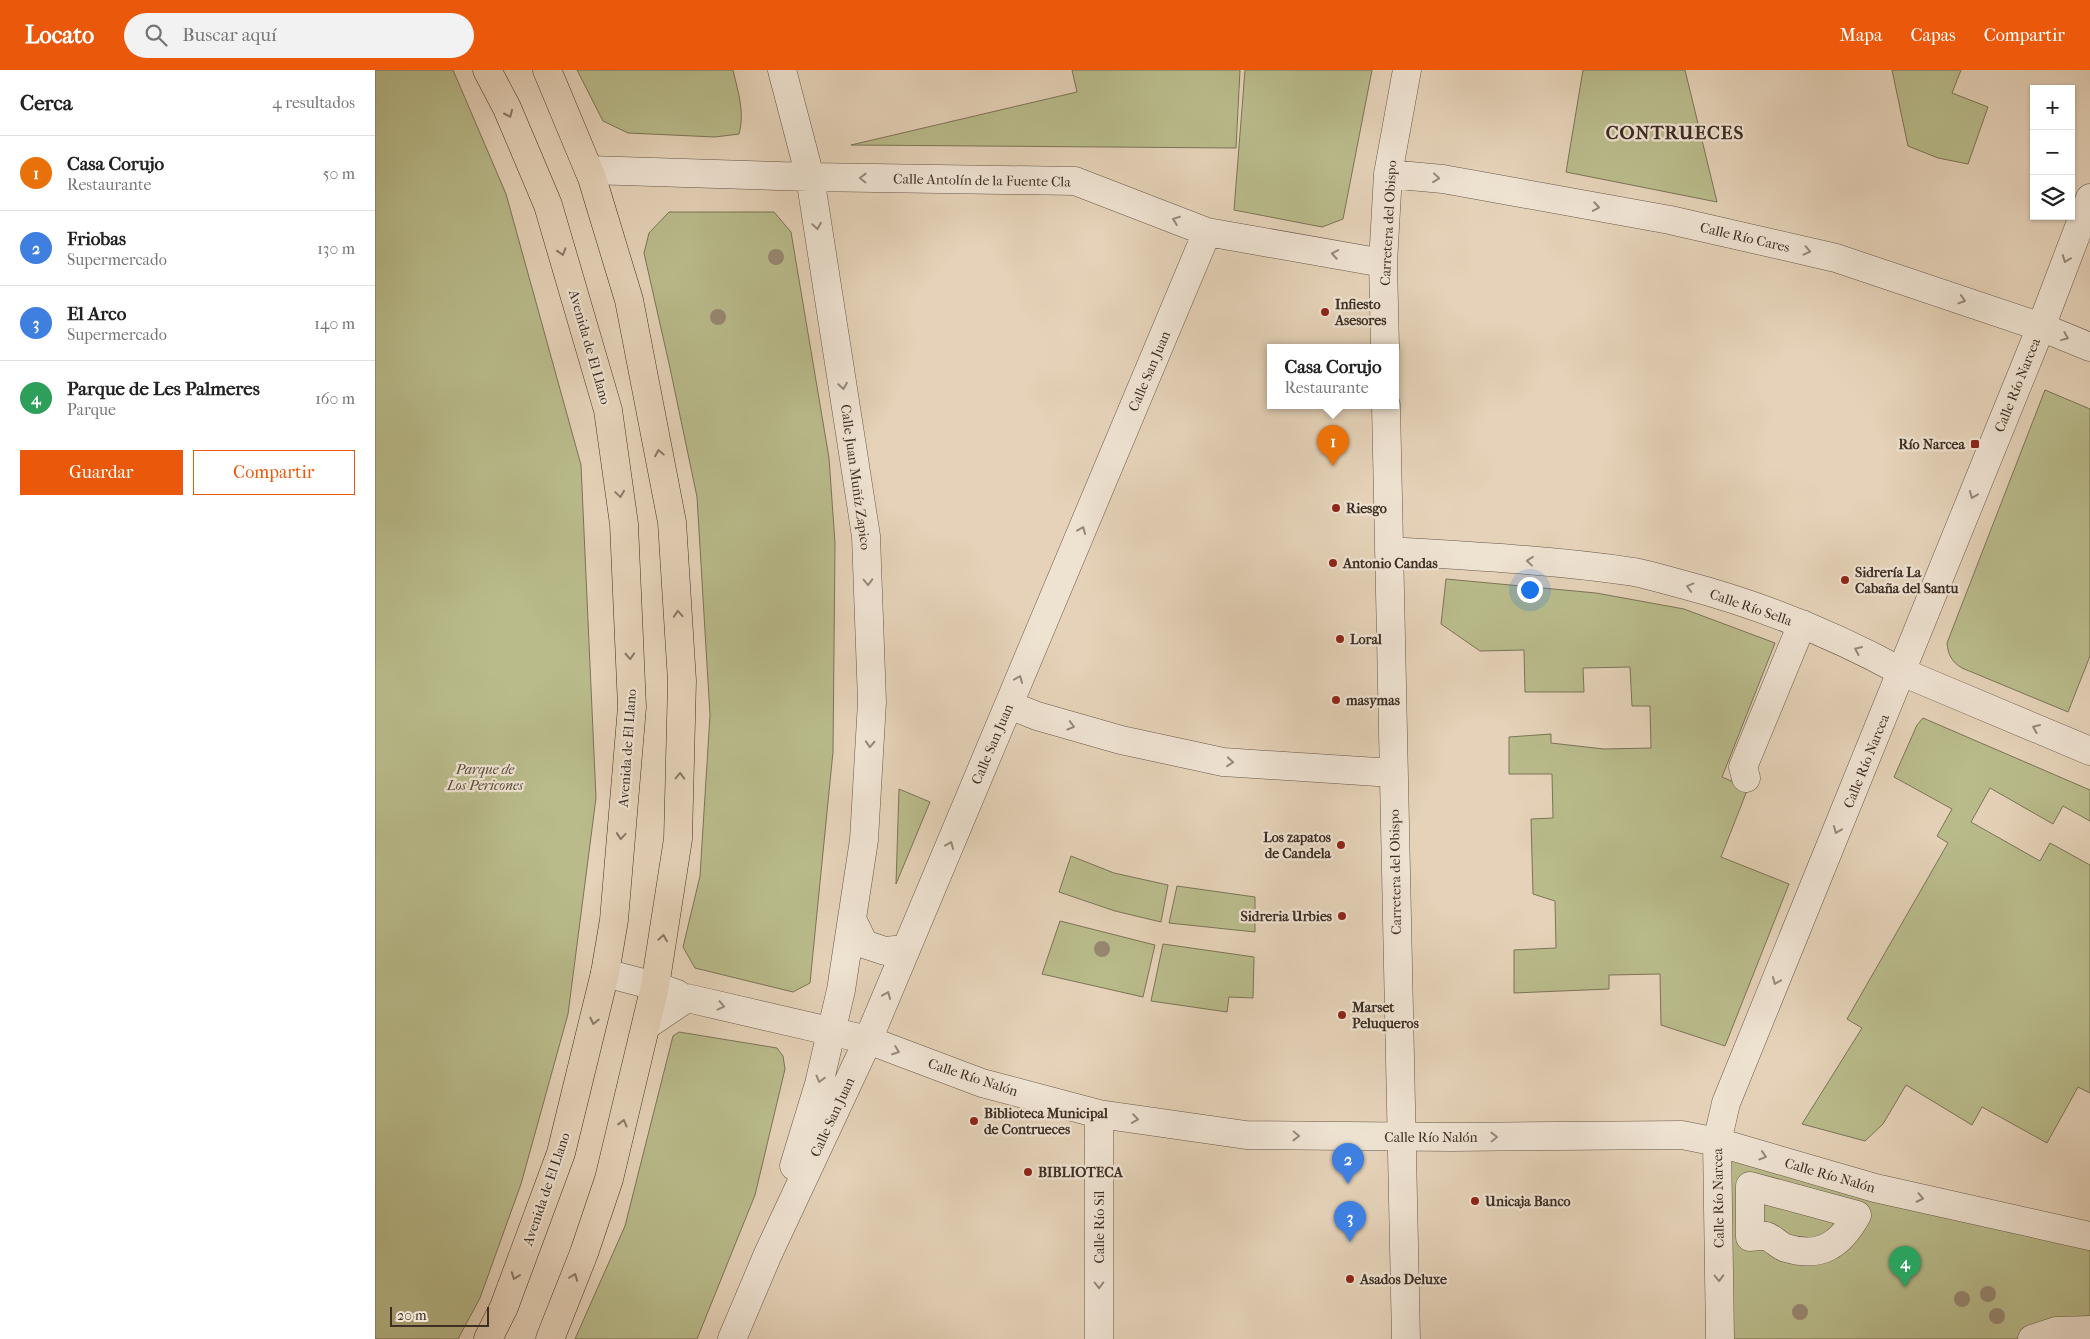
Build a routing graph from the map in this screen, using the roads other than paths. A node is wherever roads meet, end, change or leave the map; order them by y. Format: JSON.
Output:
{"nodes":[{"id":1,"x":487,"y":70,"type":"edge"},
{"id":2,"x":547,"y":70,"type":"edge"},
{"id":3,"x":782,"y":70,"type":"edge"},
{"id":4,"x":1407,"y":70,"type":"edge"},
{"id":5,"x":589,"y":170,"type":"junction"},
{"id":6,"x":1388,"y":174,"type":"junction"},
{"id":7,"x":811,"y":178,"type":"junction"},
{"id":8,"x":2090,"y":198,"type":"edge"},
{"id":9,"x":1207,"y":232,"type":"junction"},
{"id":10,"x":1383,"y":263,"type":"junction"},
{"id":11,"x":2041,"y":327,"type":"junction"},
{"id":12,"x":1385,"y":344,"type":"edge"},
{"id":13,"x":2090,"y":347,"type":"edge"},
{"id":14,"x":1386,"y":409,"type":"edge"},
{"id":15,"x":1389,"y":551,"type":"junction"},
{"id":16,"x":1802,"y":624,"type":"junction"},
{"id":17,"x":1902,"y":672,"type":"junction"},
{"id":18,"x":1009,"y":705,"type":"junction"},
{"id":19,"x":2090,"y":751,"type":"edge"},
{"id":20,"x":1393,"y":773,"type":"junction"},
{"id":21,"x":1746,"y":778,"type":"dead end"},
{"id":22,"x":852,"y":919,"type":"junction"},
{"id":23,"x":906,"y":948,"type":"junction"},
{"id":24,"x":605,"y":973,"type":"junction"},
{"id":25,"x":655,"y":986,"type":"junction"},
{"id":26,"x":687,"y":998,"type":"junction"},
{"id":27,"x":647,"y":1025,"type":"junction"},
{"id":28,"x":832,"y":1032,"type":"junction"},
{"id":29,"x":868,"y":1040,"type":"junction"},
{"id":30,"x":1099,"y":1114,"type":"junction"},
{"id":31,"x":1401,"y":1137,"type":"junction"},
{"id":32,"x":1717,"y":1142,"type":"junction"},
{"id":33,"x":2090,"y":1236,"type":"edge"},
{"id":34,"x":768,"y":1254,"type":"junction"},
{"id":35,"x":2090,"y":1330,"type":"edge"},
{"id":36,"x":488,"y":1339,"type":"edge"},
{"id":37,"x":550,"y":1339,"type":"edge"},
{"id":38,"x":732,"y":1339,"type":"edge"},
{"id":39,"x":1099,"y":1339,"type":"edge"},
{"id":40,"x":1406,"y":1339,"type":"edge"},
{"id":41,"x":1720,"y":1339,"type":"edge"},
{"id":42,"x":2032,"y":1339,"type":"edge"}],
"edges":[{"from":1,"to":24,"type":"main road","name":"Avenida de El Llano","one_way":true},
{"from":2,"to":5,"type":"main road"},
{"from":3,"to":7,"type":"street","name":"Calle Juan Muñíz Zapico"},
{"from":4,"to":6,"type":"street","name":"Carretera del Obispo"},
{"from":5,"to":7,"type":"street","name":"Calle Antolín de la Fuente Cla"},
{"from":25,"to":5,"type":"main road","one_way":true},
{"from":6,"to":10,"type":"street","name":"Carretera del Obispo"},
{"from":6,"to":11,"type":"street","name":"Calle Río Cares","one_way":true},
{"from":9,"to":7,"type":"street","name":"Calle Antolín de la Fuente Cla","one_way":true},
{"from":7,"to":22,"type":"street","name":"Calle Juan Muñíz Zapico","one_way":true},
{"from":8,"to":11,"type":"street","name":"Calle Río Narcea","one_way":true},
{"from":10,"to":9,"type":"street","name":"Calle Antolín de la Fuente Cla","one_way":true},
{"from":18,"to":9,"type":"street","name":"Calle San Juan","one_way":true},
{"from":10,"to":12,"type":"street","name":"Carretera del Obispo"},
{"from":11,"to":13,"type":"street","name":"Calle Río Cares","one_way":true},
{"from":11,"to":17,"type":"street","name":"Calle Río Narcea","one_way":true},
{"from":14,"to":15,"type":"street","name":"Carretera del Obispo"},
{"from":16,"to":15,"type":"street","name":"Calle Río Sella","one_way":true},
{"from":15,"to":20,"type":"street","name":"Carretera del Obispo"},
{"from":17,"to":16,"type":"street","name":"Calle Río Sella","one_way":true},
{"from":16,"to":21,"type":"street"},
{"from":19,"to":17,"type":"street","name":"Calle Río Sella","one_way":true},
{"from":17,"to":32,"type":"street","name":"Calle Río Narcea","one_way":true},
{"from":18,"to":20,"type":"street","one_way":true},
{"from":23,"to":18,"type":"street","name":"Calle San Juan","one_way":true},
{"from":20,"to":31,"type":"street","name":"Carretera del Obispo"},
{"from":22,"to":23,"type":"street"},
{"from":22,"to":28,"type":"street","name":"Calle Juan Muñíz Zapico"},
{"from":29,"to":23,"type":"street","name":"Calle San Juan","one_way":true},
{"from":24,"to":25,"type":"street","name":"Calle Río Nalón"},
{"from":24,"to":36,"type":"main road","name":"Avenida de El Llano","one_way":true},
{"from":25,"to":26,"type":"street","name":"Calle Río Nalón"},
{"from":25,"to":27,"type":"main road"},
{"from":26,"to":27,"type":"street"},
{"from":26,"to":28,"type":"street","name":"Calle Río Nalón","one_way":true},
{"from":37,"to":27,"type":"main road","one_way":true},
{"from":28,"to":29,"type":"street","name":"Calle Río Nalón"},
{"from":28,"to":34,"type":"street","name":"Calle San Juan","one_way":true},
{"from":29,"to":30,"type":"street","name":"Calle Río Nalón","one_way":true},
{"from":29,"to":34,"type":"street","name":"Calle San Juan"},
{"from":30,"to":31,"type":"street","name":"Calle Río Nalón","one_way":true},
{"from":30,"to":39,"type":"street","name":"Calle Río Sil","one_way":true},
{"from":31,"to":32,"type":"street","name":"Calle Río Nalón","one_way":true},
{"from":31,"to":40,"type":"street","name":"Carretera del Obispo"},
{"from":32,"to":33,"type":"street","name":"Calle Río Nalón","one_way":true},
{"from":32,"to":41,"type":"street","name":"Calle Río Narcea","one_way":true},
{"from":34,"to":38,"type":"street","name":"Calle San Juan"},
{"from":35,"to":42,"type":"street"}]}
